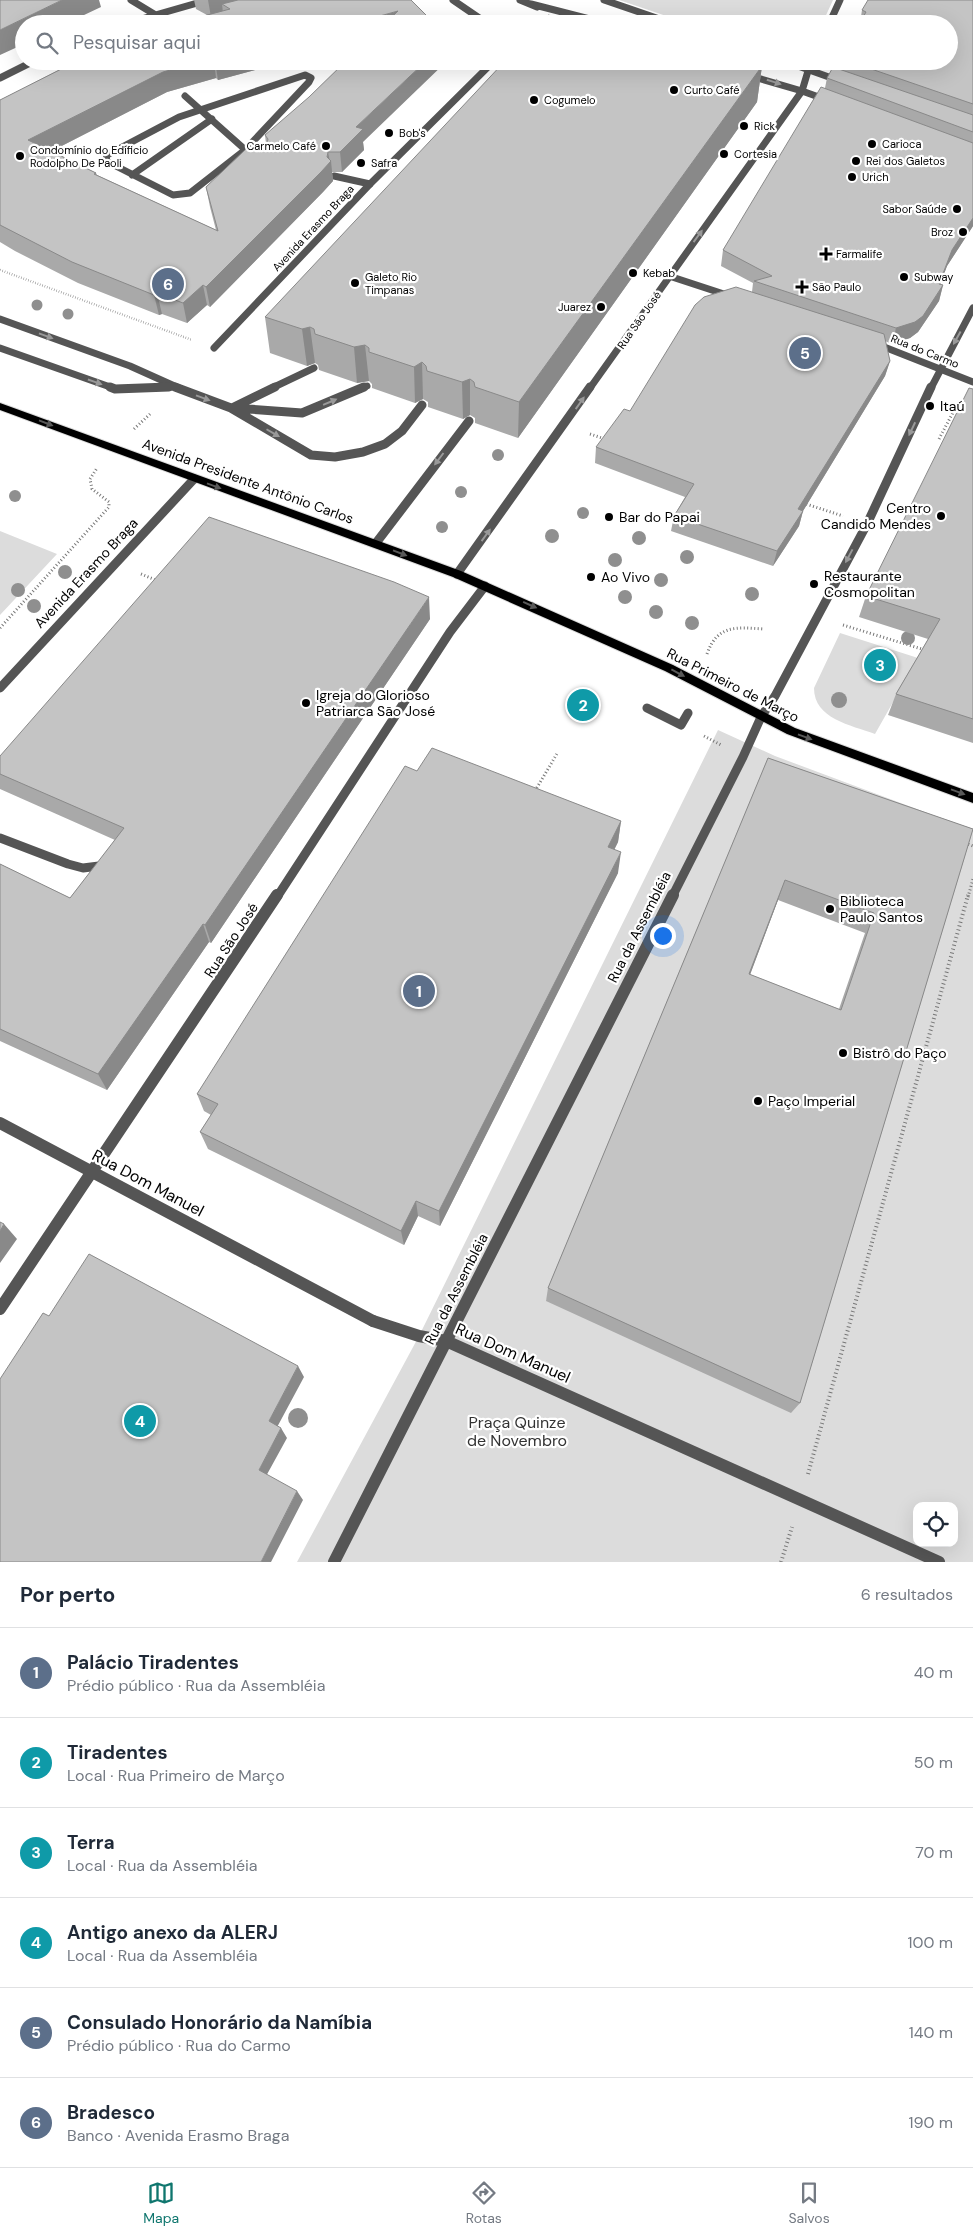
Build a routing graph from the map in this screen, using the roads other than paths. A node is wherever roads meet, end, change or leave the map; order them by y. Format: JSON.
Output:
{"nodes":[{"id":1,"x":131,"y":0,"type":"edge"},
{"id":2,"x":208,"y":0,"type":"edge"},
{"id":3,"x":453,"y":0,"type":"edge"},
{"id":4,"x":520,"y":0,"type":"edge"},
{"id":5,"x":604,"y":0,"type":"edge"},
{"id":6,"x":840,"y":0,"type":"edge"},
{"id":7,"x":531,"y":4,"type":"junction"},
{"id":8,"x":154,"y":14,"type":"junction"},
{"id":9,"x":151,"y":15,"type":"edge"},
{"id":10,"x":475,"y":15,"type":"edge"},
{"id":11,"x":551,"y":15,"type":"edge"},
{"id":12,"x":574,"y":15,"type":"edge"},
{"id":13,"x":648,"y":15,"type":"edge"},
{"id":14,"x":833,"y":15,"type":"edge"},
{"id":15,"x":16,"y":70,"type":"edge"},
{"id":16,"x":485,"y":70,"type":"edge"},
{"id":17,"x":808,"y":70,"type":"joint"},
{"id":18,"x":739,"y":73,"type":"edge"},
{"id":19,"x":0,"y":78,"type":"edge"},
{"id":20,"x":846,"y":83,"type":"edge"},
{"id":21,"x":802,"y":91,"type":"junction"},
{"id":22,"x":186,"y":96,"type":"dead end"},
{"id":23,"x":834,"y":103,"type":"edge"},
{"id":24,"x":200,"y":109,"type":"junction"},
{"id":25,"x":212,"y":119,"type":"junction"},
{"id":26,"x":245,"y":150,"type":"junction"},
{"id":27,"x":260,"y":158,"type":"edge"},
{"id":28,"x":132,"y":174,"type":"junction"},
{"id":29,"x":334,"y":176,"type":"edge"},
{"id":30,"x":370,"y":184,"type":"junction"},
{"id":31,"x":669,"y":276,"type":"junction"},
{"id":32,"x":734,"y":297,"type":"edge"},
{"id":33,"x":973,"y":308,"type":"edge"},
{"id":34,"x":0,"y":319,"type":"edge"},
{"id":35,"x":865,"y":340,"type":"edge"},
{"id":36,"x":0,"y":348,"type":"edge"},
{"id":37,"x":214,"y":348,"type":"road end"},
{"id":38,"x":314,"y":368,"type":"edge"},
{"id":39,"x":940,"y":368,"type":"junction"},
{"id":40,"x":973,"y":382,"type":"edge"},
{"id":41,"x":366,"y":386,"type":"edge"},
{"id":42,"x":175,"y":387,"type":"junction"},
{"id":43,"x":422,"y":405,"type":"edge"},
{"id":44,"x":0,"y":406,"type":"edge"},
{"id":45,"x":231,"y":408,"type":"junction"},
{"id":46,"x":469,"y":420,"type":"edge"},
{"id":47,"x":194,"y":479,"type":"junction"},
{"id":48,"x":376,"y":543,"type":"junction"},
{"id":49,"x":457,"y":574,"type":"junction"},
{"id":50,"x":485,"y":586,"type":"junction"},
{"id":51,"x":0,"y":688,"type":"edge"},
{"id":52,"x":647,"y":708,"type":"dead end"},
{"id":53,"x":688,"y":714,"type":"dead end"},
{"id":54,"x":761,"y":717,"type":"junction"},
{"id":55,"x":973,"y":798,"type":"edge"},
{"id":56,"x":0,"y":838,"type":"edge"},
{"id":57,"x":99,"y":866,"type":"edge"},
{"id":58,"x":0,"y":1123,"type":"edge"},
{"id":59,"x":92,"y":1174,"type":"junction"},
{"id":60,"x":0,"y":1309,"type":"edge"},
{"id":61,"x":446,"y":1341,"type":"junction"},
{"id":62,"x":334,"y":1562,"type":"edge"},
{"id":63,"x":939,"y":1562,"type":"edge"}],
"edges":[{"from":1,"to":8,"type":"street"},
{"from":2,"to":8,"type":"street"},
{"from":3,"to":10,"type":"street"},
{"from":4,"to":7,"type":"street"},
{"from":5,"to":13,"type":"street"},
{"from":6,"to":14,"type":"street"},
{"from":7,"to":11,"type":"street"},
{"from":7,"to":12,"type":"street"},
{"from":8,"to":9,"type":"street"},
{"from":15,"to":19,"type":"street"},
{"from":16,"to":30,"type":"street","name":"Avenida Erasmo Braga"},
{"from":17,"to":20,"type":"street"},
{"from":17,"to":21,"type":"street","name":"Rua São José"},
{"from":18,"to":21,"type":"street","one_way":true},
{"from":21,"to":23,"type":"street"},
{"from":31,"to":21,"type":"street","name":"Rua São José","one_way":true},
{"from":22,"to":24,"type":"street"},
{"from":24,"to":25,"type":"street"},
{"from":24,"to":26,"type":"street"},
{"from":24,"to":28,"type":"street"},
{"from":25,"to":26,"type":"street"},
{"from":25,"to":28,"type":"street"},
{"from":26,"to":27,"type":"street"},
{"from":26,"to":28,"type":"street"},
{"from":29,"to":30,"type":"street"},
{"from":30,"to":37,"type":"street","name":"Avenida Erasmo Braga"},
{"from":31,"to":32,"type":"street"},
{"from":49,"to":31,"type":"street","name":"Rua São José","one_way":true},
{"from":33,"to":39,"type":"street","name":"Rua da Assembléia","one_way":true},
{"from":34,"to":42,"type":"street","one_way":true},
{"from":35,"to":39,"type":"street","name":"Rua do Carmo"},
{"from":36,"to":42,"type":"street","one_way":true},
{"from":38,"to":45,"type":"street"},
{"from":39,"to":40,"type":"street","name":"Rua do Carmo"},
{"from":39,"to":54,"type":"street","name":"Rua da Assembléia","one_way":true},
{"from":45,"to":41,"type":"street","one_way":true},
{"from":42,"to":45,"type":"street","one_way":true},
{"from":45,"to":43,"type":"street","one_way":true},
{"from":44,"to":47,"type":"main road","name":"Avenida Presidente Antônio Carlos","one_way":true},
{"from":46,"to":48,"type":"street","one_way":true},
{"from":47,"to":48,"type":"main road","name":"Avenida Presidente Antônio Carlos","one_way":true},
{"from":47,"to":51,"type":"street","name":"Avenida Erasmo Braga"},
{"from":48,"to":49,"type":"main road","name":"Avenida Presidente Antônio Carlos","one_way":true},
{"from":49,"to":50,"type":"main road","name":"Avenida Presidente Antônio Carlos"},
{"from":50,"to":54,"type":"main road","name":"Rua Primeiro de Março","one_way":true},
{"from":50,"to":59,"type":"street","name":"Rua São José"},
{"from":52,"to":53,"type":"street"},
{"from":54,"to":55,"type":"main road","name":"Rua Primeiro de Março","one_way":true},
{"from":54,"to":61,"type":"street","name":"Rua da Assembléia"},
{"from":56,"to":57,"type":"street"},
{"from":58,"to":59,"type":"street","name":"Rua Dom Manuel"},
{"from":59,"to":60,"type":"street","name":"Rua São José"},
{"from":59,"to":61,"type":"street","name":"Rua Dom Manuel"},
{"from":61,"to":62,"type":"street","name":"Rua da Assembléia"},
{"from":61,"to":63,"type":"street","name":"Rua Dom Manuel"}]}
